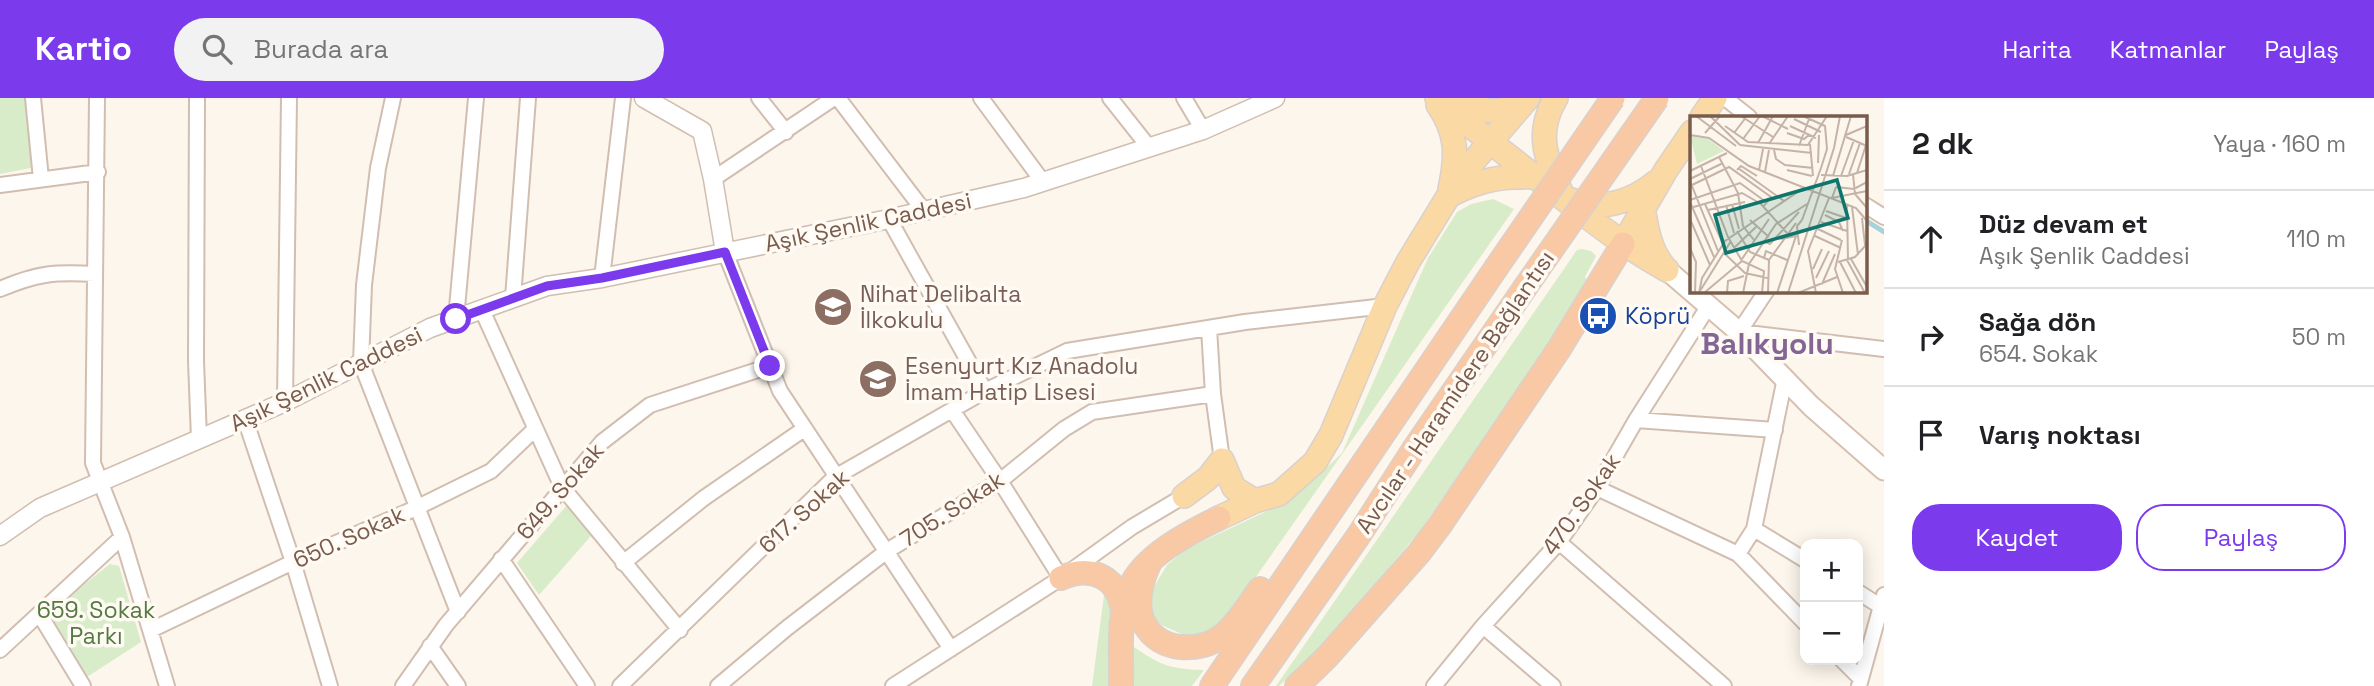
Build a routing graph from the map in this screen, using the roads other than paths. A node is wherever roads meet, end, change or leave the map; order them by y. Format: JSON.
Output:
{"nodes":[{"id":1,"x":33,"y":98,"type":"edge"},
{"id":2,"x":97,"y":98,"type":"edge"},
{"id":3,"x":197,"y":98,"type":"edge"},
{"id":4,"x":289,"y":98,"type":"edge"},
{"id":5,"x":393,"y":98,"type":"edge"},
{"id":6,"x":476,"y":98,"type":"edge"},
{"id":7,"x":528,"y":98,"type":"edge"},
{"id":8,"x":621,"y":98,"type":"edge"},
{"id":9,"x":645,"y":98,"type":"edge"},
{"id":10,"x":759,"y":98,"type":"edge"},
{"id":11,"x":836,"y":98,"type":"edge"},
{"id":12,"x":1110,"y":98,"type":"edge"},
{"id":13,"x":1184,"y":98,"type":"edge"},
{"id":14,"x":1275,"y":98,"type":"edge"},
{"id":15,"x":1434,"y":98,"type":"edge"},
{"id":16,"x":1456,"y":98,"type":"edge"},
{"id":17,"x":1556,"y":98,"type":"edge"},
{"id":18,"x":1613,"y":98,"type":"edge"},
{"id":19,"x":1657,"y":98,"type":"edge"},
{"id":20,"x":1715,"y":98,"type":"edge"},
{"id":21,"x":1725,"y":98,"type":"edge"},
{"id":22,"x":1528,"y":99,"type":"edge"},
{"id":23,"x":989,"y":101,"type":"edge"},
{"id":24,"x":1703,"y":116,"type":"edge"},
{"id":25,"x":1748,"y":116,"type":"edge"},
{"id":26,"x":1203,"y":130,"type":"junction"},
{"id":27,"x":786,"y":132,"type":"junction"},
{"id":28,"x":1690,"y":135,"type":"edge"},
{"id":29,"x":1490,"y":142,"type":"junction"},
{"id":30,"x":1148,"y":146,"type":"junction"},
{"id":31,"x":1666,"y":170,"type":"junction"},
{"id":32,"x":97,"y":172,"type":"junction"},
{"id":33,"x":1536,"y":177,"type":"junction"},
{"id":34,"x":41,"y":179,"type":"junction"},
{"id":35,"x":713,"y":179,"type":"junction"},
{"id":36,"x":1043,"y":182,"type":"junction"},
{"id":37,"x":0,"y":185,"type":"edge"},
{"id":38,"x":1449,"y":195,"type":"junction"},
{"id":39,"x":1564,"y":199,"type":"junction"},
{"id":40,"x":1867,"y":206,"type":"edge"},
{"id":41,"x":1643,"y":208,"type":"junction"},
{"id":42,"x":924,"y":211,"type":"junction"},
{"id":43,"x":1884,"y":217,"type":"edge"},
{"id":44,"x":889,"y":219,"type":"junction"},
{"id":45,"x":1623,"y":243,"type":"junction"},
{"id":46,"x":725,"y":252,"type":"junction"},
{"id":47,"x":1667,"y":270,"type":"junction"},
{"id":48,"x":95,"y":274,"type":"junction"},
{"id":49,"x":602,"y":278,"type":"junction"},
{"id":50,"x":0,"y":289,"type":"edge"},
{"id":51,"x":1690,"y":291,"type":"edge"},
{"id":52,"x":1691,"y":292,"type":"edge"},
{"id":53,"x":1766,"y":292,"type":"edge"},
{"id":54,"x":513,"y":298,"type":"junction"},
{"id":55,"x":1385,"y":306,"type":"junction"},
{"id":56,"x":1708,"y":307,"type":"junction"},
{"id":57,"x":482,"y":310,"type":"junction"},
{"id":58,"x":456,"y":319,"type":"junction"},
{"id":59,"x":1209,"y":328,"type":"junction"},
{"id":60,"x":1740,"y":332,"type":"junction"},
{"id":61,"x":1884,"y":349,"type":"edge"},
{"id":62,"x":361,"y":363,"type":"junction"},
{"id":63,"x":770,"y":366,"type":"junction"},
{"id":64,"x":1785,"y":378,"type":"junction"},
{"id":65,"x":985,"y":391,"type":"junction"},
{"id":66,"x":1213,"y":394,"type":"junction"},
{"id":67,"x":285,"y":402,"type":"junction"},
{"id":68,"x":952,"y":410,"type":"junction"},
{"id":69,"x":245,"y":419,"type":"junction"},
{"id":70,"x":1636,"y":420,"type":"junction"},
{"id":71,"x":536,"y":429,"type":"junction"},
{"id":72,"x":804,"y":429,"type":"junction"},
{"id":73,"x":1775,"y":430,"type":"junction"},
{"id":74,"x":199,"y":439,"type":"junction"},
{"id":75,"x":1222,"y":460,"type":"junction"},
{"id":76,"x":1884,"y":470,"type":"edge"},
{"id":77,"x":835,"y":477,"type":"junction"},
{"id":78,"x":1000,"y":481,"type":"junction"},
{"id":79,"x":100,"y":483,"type":"junction"},
{"id":80,"x":562,"y":487,"type":"junction"},
{"id":81,"x":1234,"y":488,"type":"junction"},
{"id":82,"x":1597,"y":488,"type":"junction"},
{"id":83,"x":1184,"y":496,"type":"junction"},
{"id":84,"x":1255,"y":501,"type":"junction"},
{"id":85,"x":416,"y":508,"type":"junction"},
{"id":86,"x":1219,"y":518,"type":"joint"},
{"id":87,"x":1754,"y":529,"type":"junction"},
{"id":88,"x":0,"y":536,"type":"edge"},
{"id":89,"x":1315,"y":536,"type":"junction"},
{"id":90,"x":122,"y":537,"type":"junction"},
{"id":91,"x":1559,"y":542,"type":"junction"},
{"id":92,"x":887,"y":551,"type":"junction"},
{"id":93,"x":1738,"y":554,"type":"junction"},
{"id":94,"x":1800,"y":557,"type":"edge"},
{"id":95,"x":501,"y":559,"type":"junction"},
{"id":96,"x":293,"y":562,"type":"junction"},
{"id":97,"x":1150,"y":562,"type":"junction"},
{"id":98,"x":623,"y":563,"type":"junction"},
{"id":99,"x":1061,"y":578,"type":"junction"},
{"id":100,"x":1863,"y":594,"type":"edge"},
{"id":101,"x":1882,"y":600,"type":"edge"},
{"id":102,"x":458,"y":612,"type":"junction"},
{"id":103,"x":40,"y":615,"type":"junction"},
{"id":104,"x":1123,"y":617,"type":"junction"},
{"id":105,"x":1800,"y":618,"type":"edge"},
{"id":106,"x":1483,"y":626,"type":"junction"},
{"id":107,"x":151,"y":630,"type":"junction"},
{"id":108,"x":680,"y":630,"type":"junction"},
{"id":109,"x":430,"y":646,"type":"junction"},
{"id":110,"x":951,"y":649,"type":"junction"},
{"id":111,"x":0,"y":650,"type":"edge"},
{"id":112,"x":1846,"y":665,"type":"edge"},
{"id":113,"x":1860,"y":682,"type":"edge"},
{"id":114,"x":83,"y":686,"type":"edge"},
{"id":115,"x":167,"y":686,"type":"edge"},
{"id":116,"x":330,"y":686,"type":"edge"},
{"id":117,"x":403,"y":686,"type":"edge"},
{"id":118,"x":458,"y":686,"type":"edge"},
{"id":119,"x":587,"y":686,"type":"edge"},
{"id":120,"x":621,"y":686,"type":"edge"},
{"id":121,"x":718,"y":686,"type":"edge"},
{"id":122,"x":893,"y":686,"type":"edge"},
{"id":123,"x":1121,"y":686,"type":"edge"},
{"id":124,"x":1212,"y":686,"type":"edge"},
{"id":125,"x":1253,"y":686,"type":"edge"},
{"id":126,"x":1297,"y":686,"type":"edge"},
{"id":127,"x":1434,"y":686,"type":"edge"},
{"id":128,"x":1553,"y":686,"type":"edge"},
{"id":129,"x":1724,"y":686,"type":"edge"}],
"edges":[{"from":1,"to":34,"type":"street"},
{"from":2,"to":32,"type":"street"},
{"from":3,"to":74,"type":"street"},
{"from":4,"to":67,"type":"street"},
{"from":5,"to":62,"type":"street"},
{"from":6,"to":58,"type":"street"},
{"from":7,"to":54,"type":"street"},
{"from":8,"to":49,"type":"street"},
{"from":9,"to":35,"type":"street"},
{"from":10,"to":27,"type":"street"},
{"from":11,"to":27,"type":"street"},
{"from":11,"to":42,"type":"street"},
{"from":12,"to":30,"type":"street"},
{"from":13,"to":26,"type":"street"},
{"from":14,"to":26,"type":"street","name":"Aşık Şenlik Caddesi"},
{"from":15,"to":29,"type":"main road"},
{"from":15,"to":38,"type":"main road"},
{"from":16,"to":22,"type":"main road"},
{"from":17,"to":39,"type":"main road"},
{"from":18,"to":89,"type":"highway","name":"Avcılar - Haramidere Bağlantısı","bridge":true},
{"from":19,"to":125,"type":"highway","name":"Avcılar - Haramidere Bağlantısı","bridge":true},
{"from":20,"to":24,"type":"main road"},
{"from":21,"to":25,"type":"street"},
{"from":22,"to":29,"type":"main road"},
{"from":23,"to":36,"type":"street"},
{"from":26,"to":30,"type":"street","name":"Aşık Şenlik Caddesi"},
{"from":27,"to":35,"type":"street"},
{"from":28,"to":31,"type":"main road"},
{"from":29,"to":33,"type":"main road"},
{"from":29,"to":38,"type":"main road"},
{"from":30,"to":36,"type":"street","name":"Aşık Şenlik Caddesi"},
{"from":31,"to":39,"type":"main road"},
{"from":31,"to":41,"type":"main road"},
{"from":32,"to":34,"type":"street"},
{"from":32,"to":48,"type":"street"},
{"from":33,"to":38,"type":"main road"},
{"from":33,"to":39,"type":"main road"},
{"from":34,"to":37,"type":"street"},
{"from":35,"to":46,"type":"street"},
{"from":36,"to":42,"type":"street","name":"Aşık Şenlik Caddesi"},
{"from":38,"to":55,"type":"main road"},
{"from":39,"to":45,"type":"main road"},
{"from":40,"to":43,"type":"street"},
{"from":41,"to":45,"type":"main road"},
{"from":41,"to":47,"type":"main road"},
{"from":42,"to":44,"type":"street","name":"Aşık Şenlik Caddesi"},
{"from":44,"to":46,"type":"street","name":"Aşık Şenlik Caddesi"},
{"from":44,"to":65,"type":"street"},
{"from":45,"to":47,"type":"main road"},
{"from":45,"to":126,"type":"highway"},
{"from":46,"to":49,"type":"street","name":"Aşık Şenlik Caddesi"},
{"from":46,"to":63,"type":"street"},
{"from":47,"to":51,"type":"main road"},
{"from":48,"to":50,"type":"street"},
{"from":48,"to":79,"type":"street"},
{"from":49,"to":54,"type":"street","name":"Aşık Şenlik Caddesi"},
{"from":52,"to":56,"type":"main road"},
{"from":53,"to":60,"type":"street"},
{"from":54,"to":57,"type":"street","name":"Aşık Şenlik Caddesi"},
{"from":55,"to":59,"type":"street","name":"617. Sokak"},
{"from":55,"to":84,"type":"main road"},
{"from":56,"to":60,"type":"main road"},
{"from":56,"to":70,"type":"street","name":"470. Sokak"},
{"from":57,"to":58,"type":"street","name":"Aşık Şenlik Caddesi"},
{"from":57,"to":71,"type":"street"},
{"from":58,"to":62,"type":"street","name":"Aşık Şenlik Caddesi"},
{"from":59,"to":65,"type":"street","name":"617. Sokak"},
{"from":59,"to":66,"type":"street"},
{"from":60,"to":61,"type":"street"},
{"from":60,"to":64,"type":"main road"},
{"from":62,"to":67,"type":"street","name":"Aşık Şenlik Caddesi"},
{"from":62,"to":85,"type":"street"},
{"from":63,"to":72,"type":"street"},
{"from":63,"to":80,"type":"street","name":"649. Sokak"},
{"from":64,"to":73,"type":"street"},
{"from":64,"to":76,"type":"main road"},
{"from":65,"to":68,"type":"street","name":"617. Sokak"},
{"from":66,"to":75,"type":"street"},
{"from":66,"to":78,"type":"street","name":"705. Sokak"},
{"from":67,"to":69,"type":"street","name":"Aşık Şenlik Caddesi"},
{"from":68,"to":77,"type":"street","name":"617. Sokak"},
{"from":68,"to":78,"type":"street"},
{"from":69,"to":74,"type":"street","name":"Aşık Şenlik Caddesi"},
{"from":69,"to":96,"type":"street"},
{"from":70,"to":73,"type":"street"},
{"from":70,"to":82,"type":"street","name":"470. Sokak"},
{"from":71,"to":80,"type":"street"},
{"from":71,"to":85,"type":"street","name":"650. Sokak"},
{"from":72,"to":77,"type":"street"},
{"from":72,"to":98,"type":"street"},
{"from":73,"to":87,"type":"street"},
{"from":74,"to":79,"type":"street","name":"Aşık Şenlik Caddesi"},
{"from":75,"to":81,"type":"main road"},
{"from":75,"to":83,"type":"main road"},
{"from":77,"to":92,"type":"street"},
{"from":77,"to":108,"type":"street","name":"617. Sokak"},
{"from":78,"to":92,"type":"street","name":"705. Sokak"},
{"from":78,"to":99,"type":"street"},
{"from":79,"to":88,"type":"street","name":"Aşık Şenlik Caddesi"},
{"from":79,"to":90,"type":"street"},
{"from":80,"to":95,"type":"street","name":"649. Sokak"},
{"from":80,"to":98,"type":"street"},
{"from":81,"to":83,"type":"main road"},
{"from":81,"to":84,"type":"main road"},
{"from":82,"to":91,"type":"street","name":"470. Sokak"},
{"from":82,"to":93,"type":"street"},
{"from":83,"to":99,"type":"street"},
{"from":84,"to":86,"type":"main road"},
{"from":85,"to":96,"type":"street","name":"650. Sokak"},
{"from":85,"to":102,"type":"street"},
{"from":86,"to":97,"type":"highway"},
{"from":87,"to":93,"type":"street"},
{"from":87,"to":94,"type":"street"},
{"from":89,"to":97,"type":"highway"},
{"from":89,"to":124,"type":"highway","name":"Avcılar - Haramidere Bağlantısı"},
{"from":90,"to":103,"type":"street"},
{"from":90,"to":107,"type":"street"},
{"from":91,"to":106,"type":"street","name":"470. Sokak"},
{"from":91,"to":129,"type":"street"},
{"from":92,"to":110,"type":"street"},
{"from":92,"to":121,"type":"street","name":"705. Sokak"},
{"from":93,"to":105,"type":"street"},
{"from":95,"to":102,"type":"street","name":"649. Sokak"},
{"from":95,"to":119,"type":"street"},
{"from":96,"to":107,"type":"street","name":"650. Sokak"},
{"from":96,"to":116,"type":"street"},
{"from":97,"to":104,"type":"highway"},
{"from":98,"to":108,"type":"street"},
{"from":99,"to":104,"type":"highway"},
{"from":99,"to":110,"type":"street"},
{"from":100,"to":101,"type":"street"},
{"from":101,"to":113,"type":"street"},
{"from":102,"to":109,"type":"street","name":"649. Sokak"},
{"from":103,"to":111,"type":"street"},
{"from":103,"to":114,"type":"street"},
{"from":104,"to":123,"type":"highway"},
{"from":106,"to":127,"type":"street","name":"470. Sokak"},
{"from":106,"to":128,"type":"street"},
{"from":107,"to":115,"type":"street"},
{"from":108,"to":120,"type":"street","name":"617. Sokak"},
{"from":109,"to":117,"type":"street","name":"649. Sokak"},
{"from":109,"to":118,"type":"street"},
{"from":110,"to":122,"type":"street"},
{"from":112,"to":113,"type":"street"}]}
